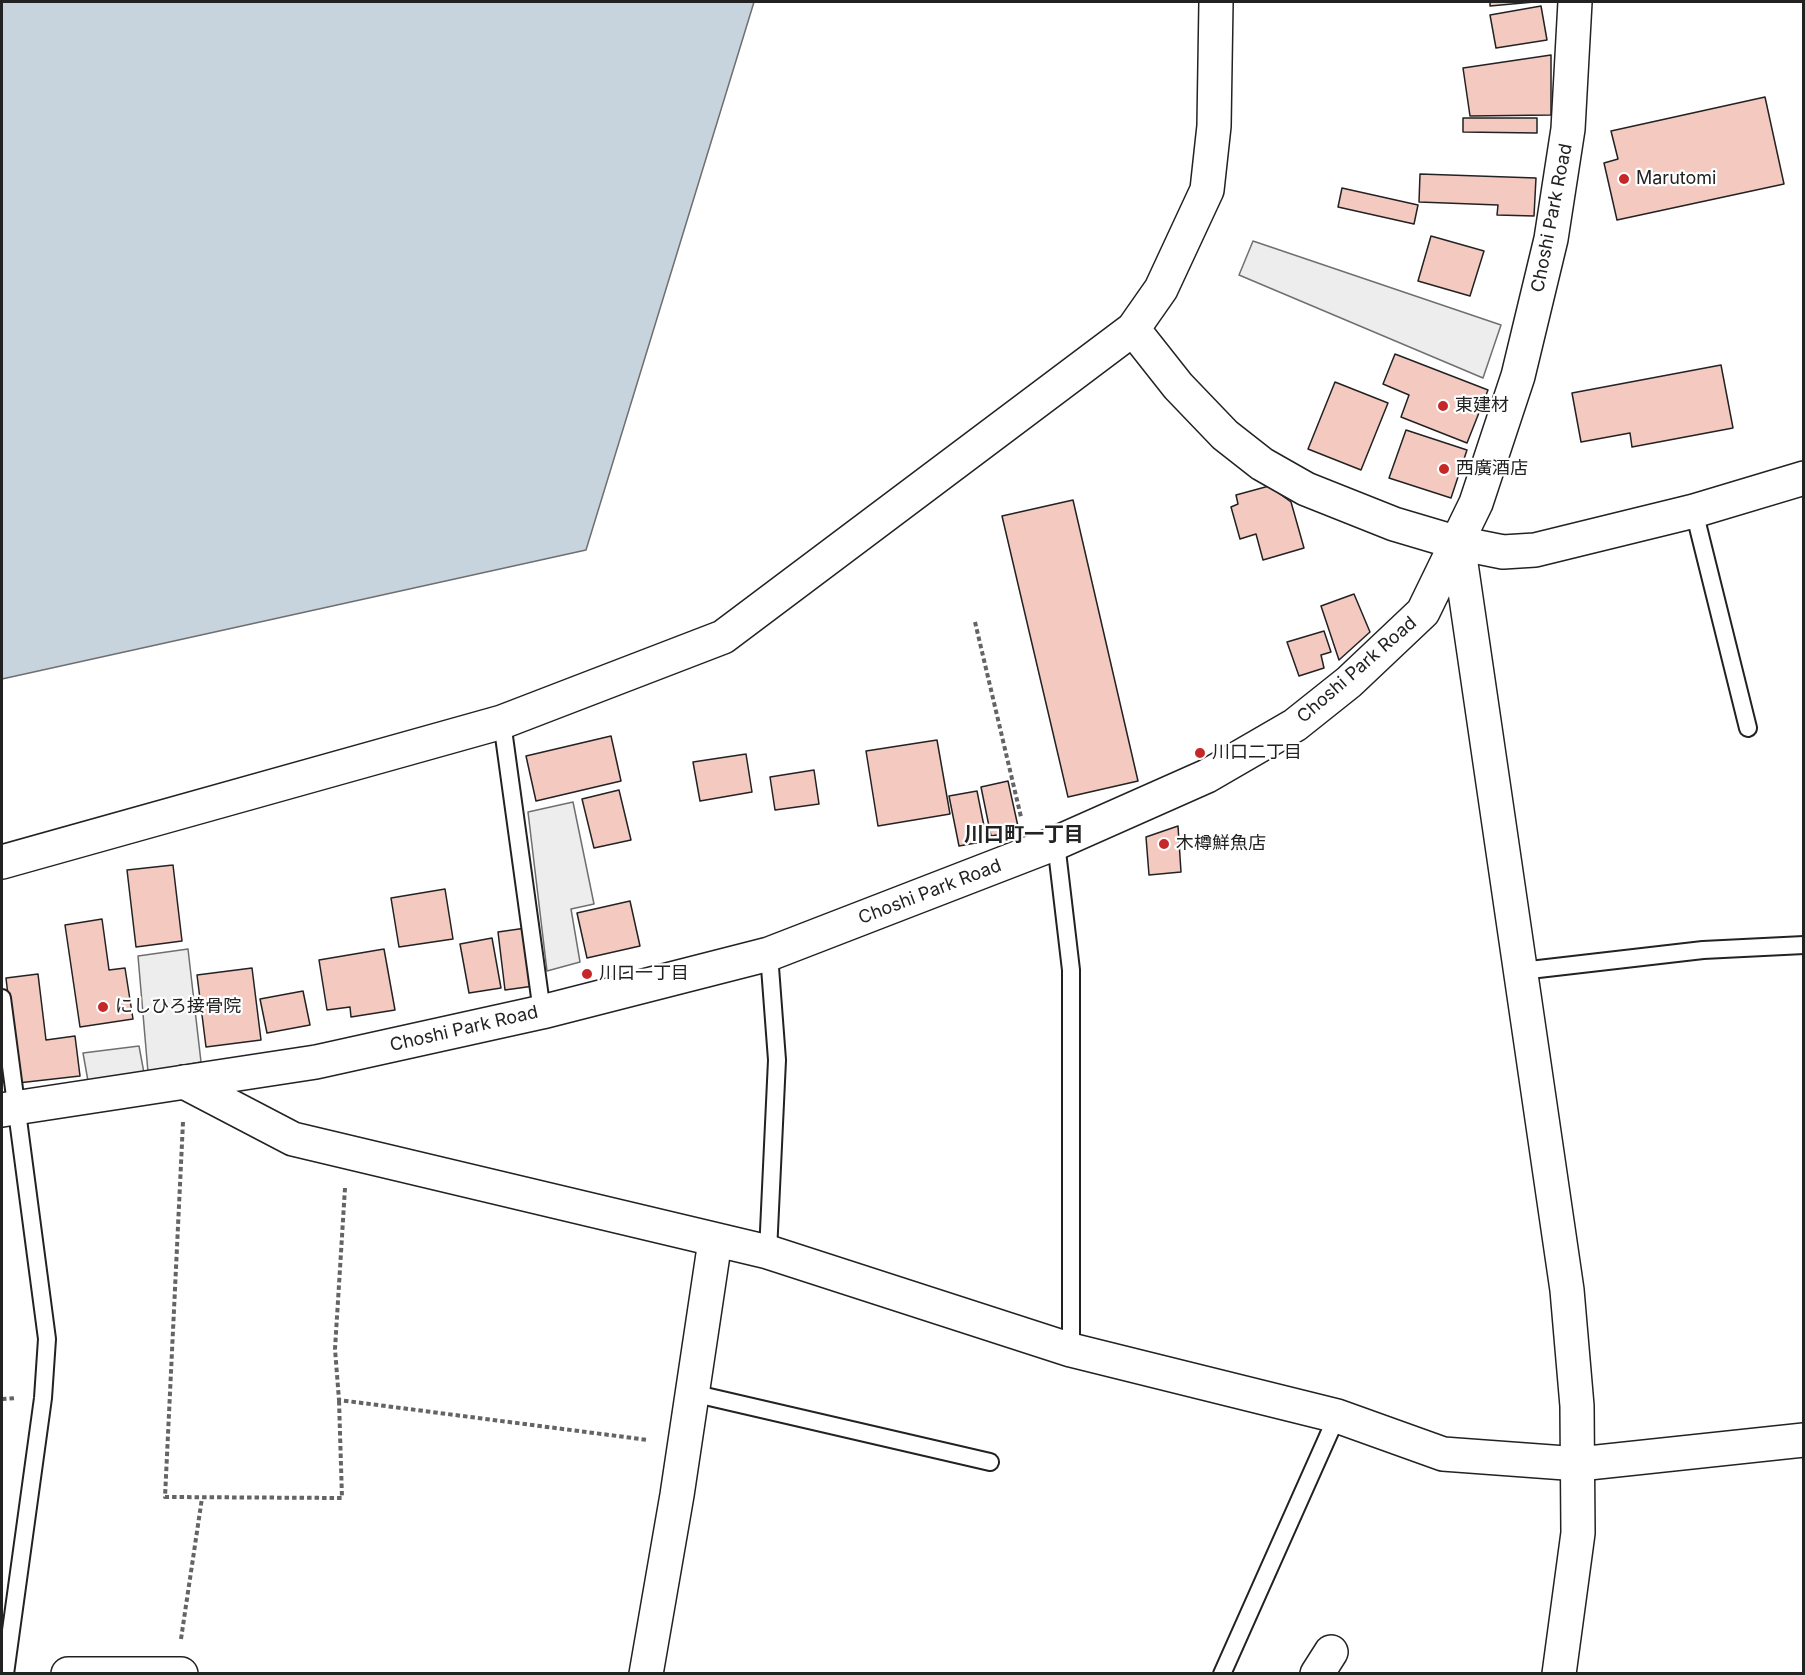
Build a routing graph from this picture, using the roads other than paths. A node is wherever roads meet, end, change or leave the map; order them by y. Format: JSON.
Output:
{"nodes":[{"id":1,"x":1216,"y":2,"type":"edge"},
{"id":2,"x":1575,"y":2,"type":"edge"},
{"id":3,"x":1133,"y":329,"type":"junction"},
{"id":4,"x":1803,"y":478,"type":"edge"},
{"id":5,"x":1694,"y":512,"type":"junction"},
{"id":6,"x":1458,"y":543,"type":"junction"},
{"id":7,"x":502,"y":722,"type":"junction"},
{"id":8,"x":1748,"y":728,"type":"dead end"},
{"id":9,"x":1043,"y":848,"type":"junction"},
{"id":10,"x":2,"y":862,"type":"edge"},
{"id":11,"x":1803,"y":945,"type":"edge"},
{"id":12,"x":769,"y":954,"type":"junction"},
{"id":13,"x":1521,"y":971,"type":"junction"},
{"id":14,"x":2,"y":998,"type":"edge"},
{"id":15,"x":542,"y":1012,"type":"junction"},
{"id":16,"x":184,"y":1082,"type":"junction"},
{"id":17,"x":9,"y":1109,"type":"edge"},
{"id":18,"x":715,"y":1241,"type":"junction"},
{"id":19,"x":768,"y":1252,"type":"junction"},
{"id":20,"x":1071,"y":1350,"type":"junction"},
{"id":21,"x":692,"y":1393,"type":"junction"},
{"id":22,"x":1337,"y":1416,"type":"junction"},
{"id":23,"x":1803,"y":1440,"type":"edge"},
{"id":24,"x":990,"y":1462,"type":"dead end"},
{"id":25,"x":1579,"y":1464,"type":"junction"},
{"id":26,"x":176,"y":1673,"type":"edge"},
{"id":27,"x":5,"y":1674,"type":"edge"},
{"id":28,"x":68,"y":1674,"type":"edge"},
{"id":29,"x":181,"y":1674,"type":"edge"},
{"id":30,"x":646,"y":1674,"type":"edge"},
{"id":31,"x":1222,"y":1674,"type":"edge"},
{"id":32,"x":1560,"y":1674,"type":"edge"}],
"edges":[{"from":1,"to":3,"type":"street"},
{"from":2,"to":6,"type":"street","name":"Choshi Park Road"},
{"from":3,"to":6,"type":"street"},
{"from":3,"to":7,"type":"street"},
{"from":4,"to":5,"type":"street"},
{"from":5,"to":6,"type":"street"},
{"from":5,"to":8,"type":"lane"},
{"from":6,"to":9,"type":"street","name":"Choshi Park Road"},
{"from":6,"to":13,"type":"street"},
{"from":7,"to":10,"type":"street"},
{"from":7,"to":15,"type":"lane"},
{"from":9,"to":12,"type":"street","name":"Choshi Park Road"},
{"from":9,"to":20,"type":"lane"},
{"from":11,"to":13,"type":"lane"},
{"from":12,"to":15,"type":"street","name":"Choshi Park Road"},
{"from":12,"to":19,"type":"lane"},
{"from":13,"to":25,"type":"street"},
{"from":14,"to":17,"type":"lane"},
{"from":15,"to":16,"type":"street","name":"Choshi Park Road"},
{"from":16,"to":17,"type":"street","name":"Choshi Park Road"},
{"from":16,"to":18,"type":"street"},
{"from":17,"to":27,"type":"lane"},
{"from":18,"to":19,"type":"street"},
{"from":18,"to":21,"type":"street"},
{"from":19,"to":20,"type":"street"},
{"from":20,"to":22,"type":"street"},
{"from":21,"to":24,"type":"lane"},
{"from":21,"to":30,"type":"street"},
{"from":22,"to":25,"type":"street"},
{"from":22,"to":31,"type":"lane"},
{"from":23,"to":25,"type":"street"},
{"from":25,"to":32,"type":"street"},
{"from":26,"to":28,"type":"street"},
{"from":26,"to":29,"type":"street"}]}
